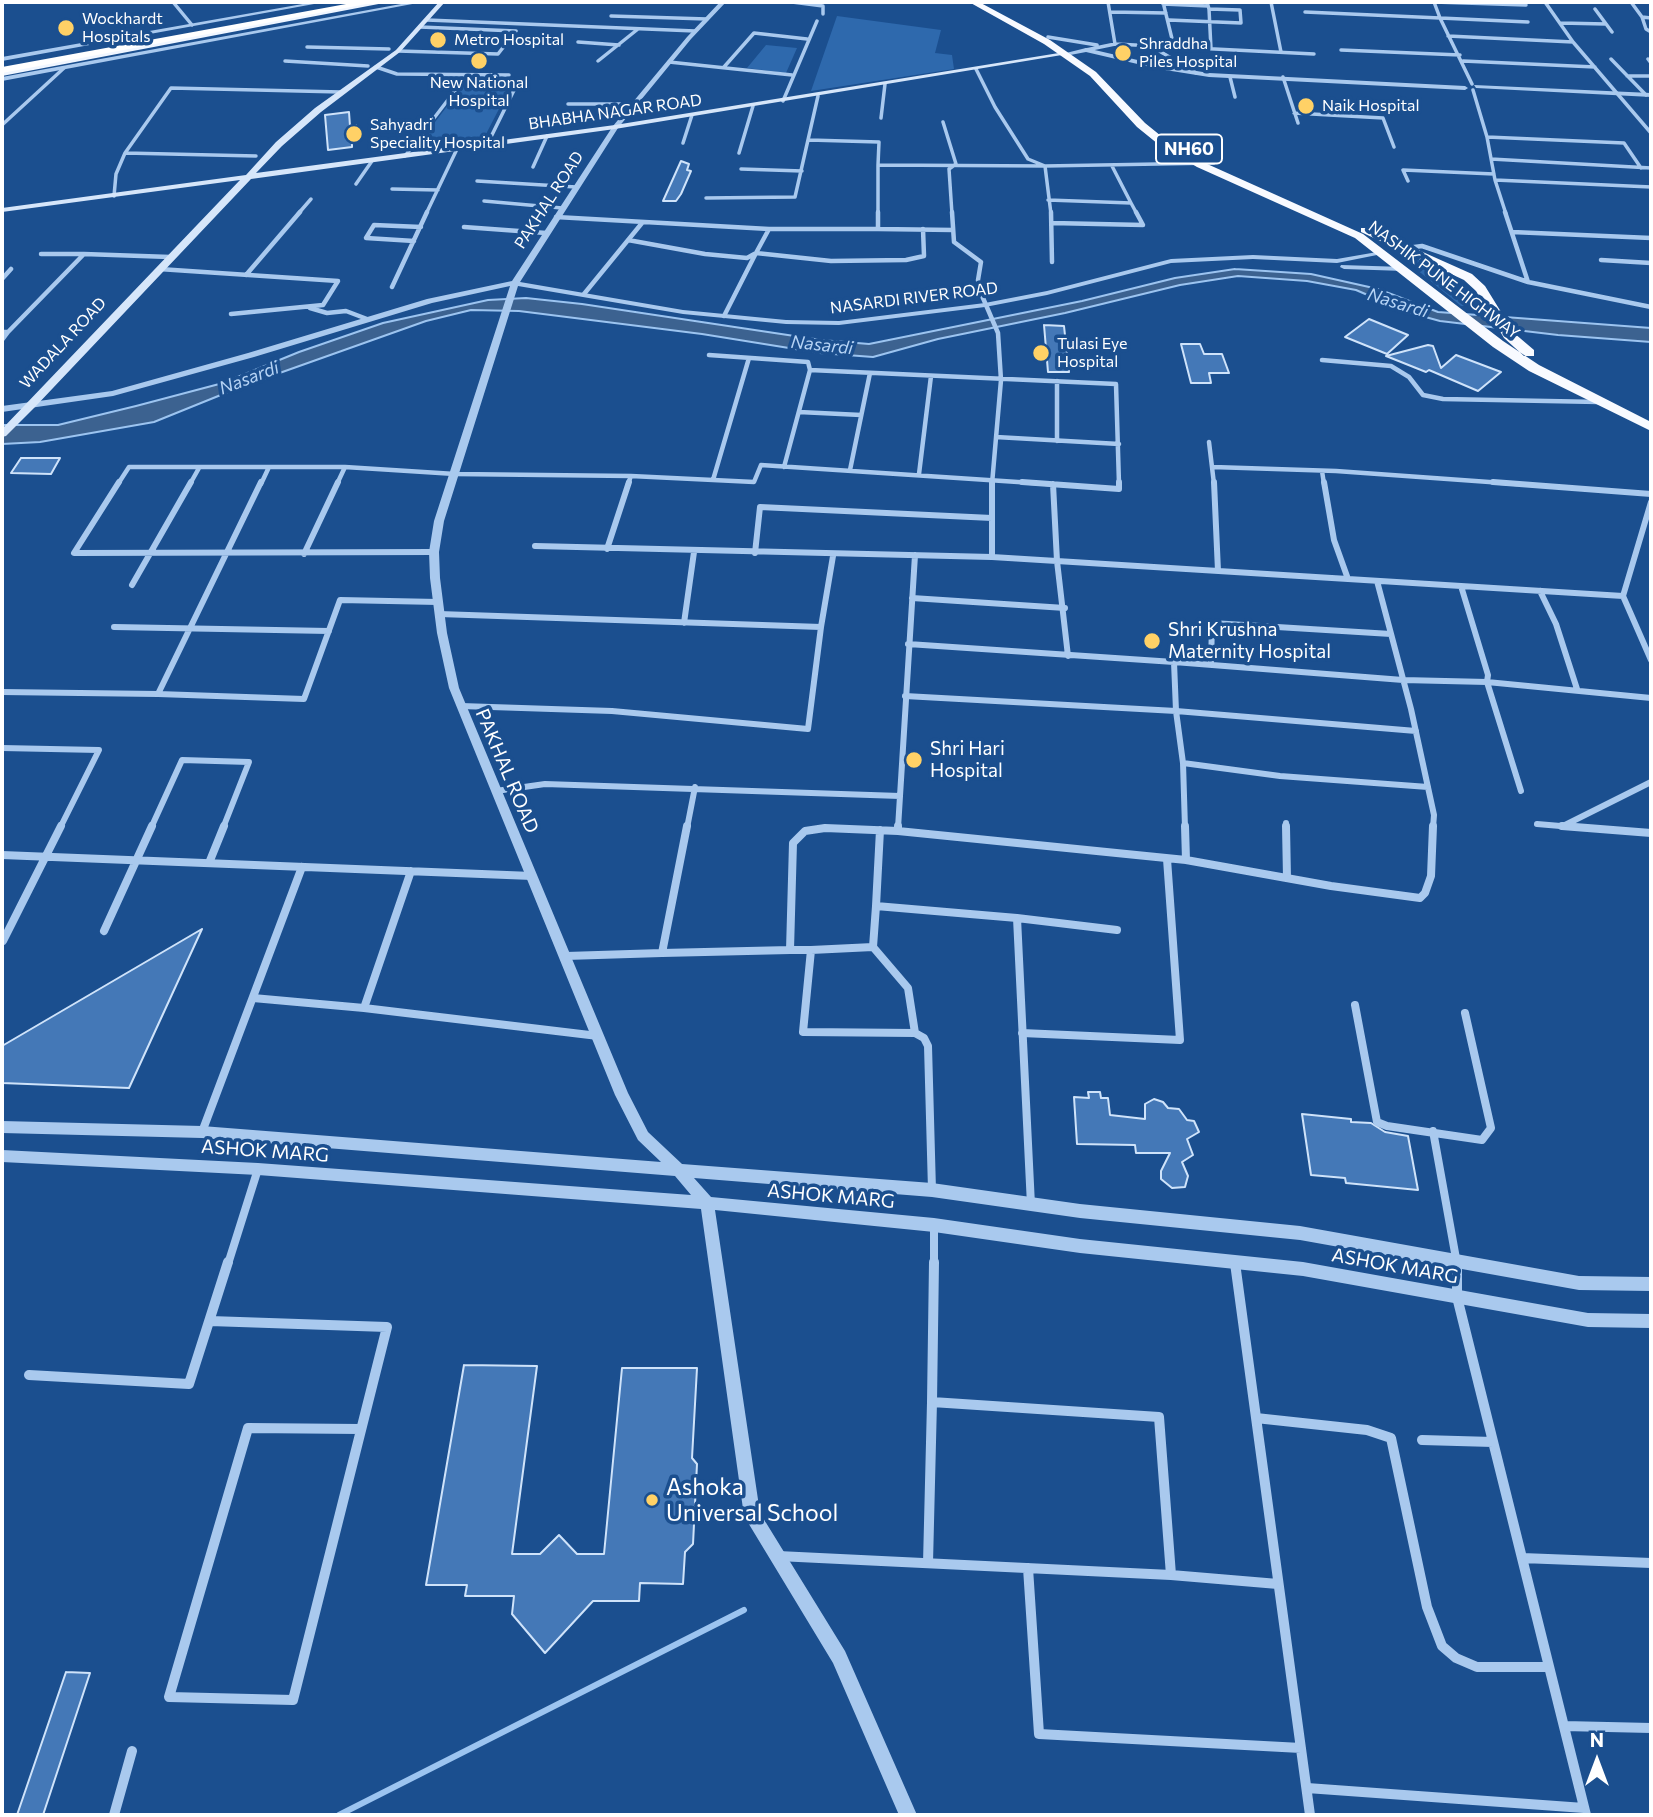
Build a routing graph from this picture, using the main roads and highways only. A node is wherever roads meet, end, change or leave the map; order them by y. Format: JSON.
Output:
{"nodes":[{"id":1,"x":338,"y":2,"type":"edge"},
{"id":2,"x":351,"y":2,"type":"edge"},
{"id":3,"x":372,"y":2,"type":"edge"},
{"id":4,"x":385,"y":2,"type":"edge"},
{"id":5,"x":433,"y":2,"type":"edge"},
{"id":6,"x":442,"y":2,"type":"edge"},
{"id":7,"x":973,"y":2,"type":"edge"},
{"id":8,"x":983,"y":2,"type":"edge"},
{"id":9,"x":393,"y":50,"type":"junction"},
{"id":10,"x":1076,"y":52,"type":"junction"},
{"id":11,"x":2,"y":66,"type":"edge"},
{"id":12,"x":337,"y":92,"type":"junction"},
{"id":13,"x":246,"y":177,"type":"junction"},
{"id":14,"x":234,"y":179,"type":"junction"},
{"id":15,"x":2,"y":210,"type":"edge"},
{"id":16,"x":166,"y":257,"type":"junction"},
{"id":17,"x":1504,"y":339,"type":"junction"},
{"id":18,"x":25,"y":409,"type":"junction"},
{"id":19,"x":1651,"y":418,"type":"edge"},
{"id":20,"x":1651,"y":427,"type":"edge"},
{"id":21,"x":2,"y":434,"type":"edge"}],
"edges":[{"from":1,"to":11,"type":"main road"},
{"from":2,"to":11,"type":"highway"},
{"from":3,"to":11,"type":"highway"},
{"from":4,"to":11,"type":"main road"},
{"from":5,"to":9,"type":"main road","name":"WADALA ROAD"},
{"from":6,"to":9,"type":"main road","name":"WADALA ROAD"},
{"from":7,"to":10,"type":"highway","name":"NASHIK PUNE HIGHWAY","number":"NH60"},
{"from":8,"to":10,"type":"highway","number":"NH60"},
{"from":9,"to":12,"type":"main road","name":"WADALA ROAD"},
{"from":10,"to":13,"type":"main road","name":"BHABHA NAGAR ROAD"},
{"from":10,"to":17,"type":"highway","name":"NASHIK PUNE HIGHWAY","number":"NH60"},
{"from":10,"to":17,"type":"highway","name":"NASHIK PUNE HIGHWAY","number":"NH60"},
{"from":12,"to":13,"type":"main road","name":"WADALA ROAD"},
{"from":12,"to":14,"type":"main road","name":"WADALA ROAD"},
{"from":13,"to":14,"type":"main road","name":"BHABHA NAGAR ROAD"},
{"from":13,"to":16,"type":"main road","name":"WADALA ROAD"},
{"from":14,"to":15,"type":"main road","name":"BHABHA NAGAR ROAD"},
{"from":14,"to":16,"type":"main road","name":"WADALA ROAD"},
{"from":16,"to":18,"type":"main road","name":"WADALA ROAD"},
{"from":16,"to":18,"type":"main road","name":"WADALA ROAD"},
{"from":17,"to":19,"type":"highway","name":"NASHIK PUNE HIGHWAY","number":"NH60"},
{"from":17,"to":20,"type":"highway","name":"NASHIK PUNE HIGHWAY","number":"NH60"},
{"from":18,"to":21,"type":"main road"}]}
